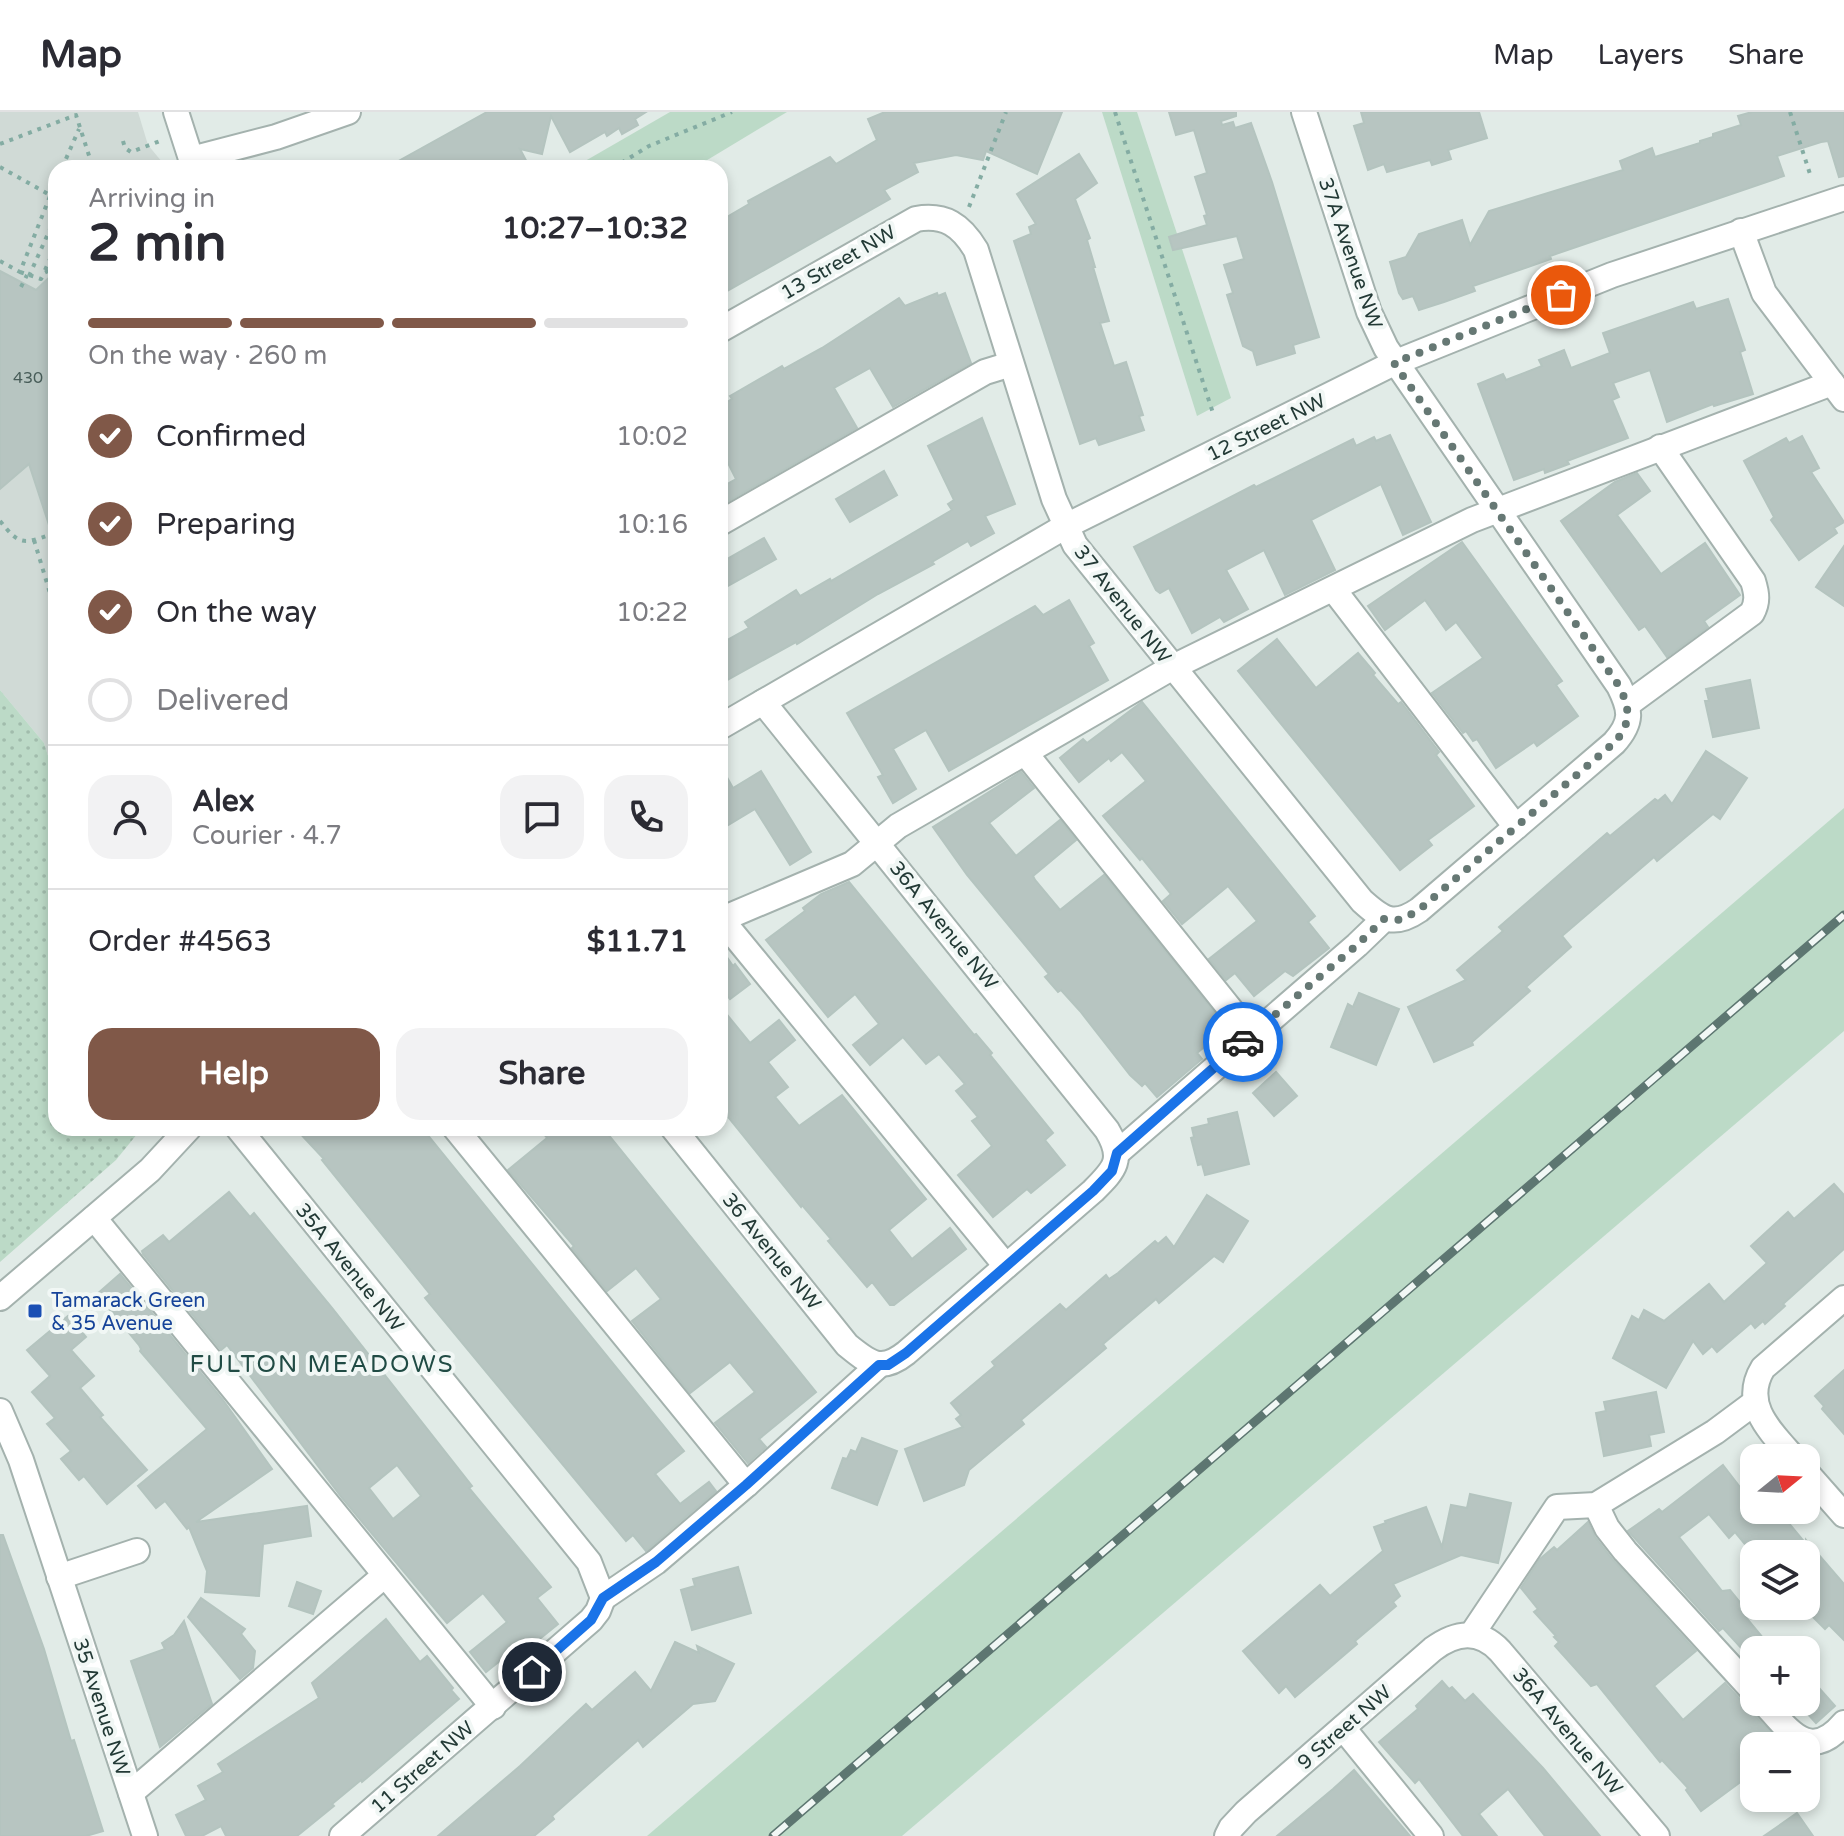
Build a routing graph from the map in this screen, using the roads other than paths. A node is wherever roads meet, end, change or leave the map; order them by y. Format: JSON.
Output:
{"nodes":[{"id":1,"x":176,"y":112,"type":"edge"},
{"id":2,"x":348,"y":112,"type":"edge"},
{"id":3,"x":1304,"y":112,"type":"edge"},
{"id":4,"x":191,"y":160,"type":"edge"},
{"id":5,"x":202,"y":160,"type":"edge"},
{"id":6,"x":1844,"y":198,"type":"edge"},
{"id":7,"x":961,"y":228,"type":"joint"},
{"id":8,"x":1741,"y":231,"type":"junction"},
{"id":9,"x":728,"y":325,"type":"edge"},
{"id":10,"x":1394,"y":363,"type":"junction"},
{"id":11,"x":1011,"y":364,"type":"junction"},
{"id":12,"x":1838,"y":391,"type":"edge"},
{"id":13,"x":1660,"y":447,"type":"junction"},
{"id":14,"x":1498,"y":511,"type":"junction"},
{"id":15,"x":728,"y":518,"type":"edge"},
{"id":16,"x":1066,"y":526,"type":"junction"},
{"id":17,"x":1334,"y":590,"type":"junction"},
{"id":18,"x":1173,"y":667,"type":"junction"},
{"id":19,"x":763,"y":702,"type":"junction"},
{"id":20,"x":1628,"y":704,"type":"junction"},
{"id":21,"x":728,"y":722,"type":"edge"},
{"id":22,"x":1026,"y":754,"type":"junction"},
{"id":23,"x":1516,"y":827,"type":"junction"},
{"id":24,"x":877,"y":842,"type":"junction"},
{"id":25,"x":728,"y":917,"type":"edge"},
{"id":26,"x":1386,"y":919,"type":"junction"},
{"id":27,"x":728,"y":928,"type":"edge"},
{"id":28,"x":1251,"y":1035,"type":"junction"},
{"id":29,"x":182,"y":1136,"type":"edge"},
{"id":30,"x":244,"y":1136,"type":"edge"},
{"id":31,"x":462,"y":1136,"type":"edge"},
{"id":32,"x":679,"y":1136,"type":"edge"},
{"id":33,"x":1117,"y":1153,"type":"junction"},
{"id":34,"x":94,"y":1218,"type":"junction"},
{"id":35,"x":1006,"y":1266,"type":"junction"},
{"id":36,"x":0,"y":1298,"type":"edge"},
{"id":37,"x":1844,"y":1298,"type":"edge"},
{"id":38,"x":879,"y":1365,"type":"junction"},
{"id":39,"x":1754,"y":1403,"type":"junction"},
{"id":40,"x":0,"y":1411,"type":"edge"},
{"id":41,"x":1782,"y":1444,"type":"edge"},
{"id":42,"x":746,"y":1485,"type":"junction"},
{"id":43,"x":1820,"y":1488,"type":"edge"},
{"id":44,"x":1596,"y":1505,"type":"junction"},
{"id":45,"x":1844,"y":1515,"type":"edge"},
{"id":46,"x":137,"y":1551,"type":"dead end"},
{"id":47,"x":385,"y":1575,"type":"junction"},
{"id":48,"x":59,"y":1577,"type":"junction"},
{"id":49,"x":603,"y":1598,"type":"junction"},
{"id":50,"x":1472,"y":1634,"type":"junction"},
{"id":51,"x":1740,"y":1677,"type":"edge"},
{"id":52,"x":493,"y":1707,"type":"junction"},
{"id":53,"x":1776,"y":1716,"type":"edge"},
{"id":54,"x":1844,"y":1723,"type":"edge"},
{"id":55,"x":1343,"y":1728,"type":"junction"},
{"id":56,"x":131,"y":1793,"type":"junction"},
{"id":57,"x":145,"y":1836,"type":"edge"},
{"id":58,"x":342,"y":1836,"type":"edge"},
{"id":59,"x":1227,"y":1836,"type":"edge"},
{"id":60,"x":1431,"y":1836,"type":"edge"},
{"id":61,"x":1657,"y":1836,"type":"edge"}],
"edges":[{"from":1,"to":4,"type":"street"},
{"from":2,"to":5,"type":"street"},
{"from":3,"to":10,"type":"street","name":"37A Avenue NW"},
{"from":6,"to":8,"type":"street","name":"12 Street NW"},
{"from":7,"to":9,"type":"street","name":"13 Street NW"},
{"from":7,"to":11,"type":"street","name":"37 Avenue NW"},
{"from":8,"to":10,"type":"street","name":"12 Street NW"},
{"from":8,"to":12,"type":"street"},
{"from":10,"to":14,"type":"street","name":"37A Avenue NW"},
{"from":10,"to":16,"type":"street","name":"12 Street NW"},
{"from":11,"to":15,"type":"street"},
{"from":11,"to":16,"type":"street","name":"37 Avenue NW"},
{"from":12,"to":13,"type":"street"},
{"from":13,"to":14,"type":"street"},
{"from":13,"to":20,"type":"street"},
{"from":14,"to":17,"type":"street"},
{"from":14,"to":20,"type":"street","name":"37A Avenue NW"},
{"from":16,"to":18,"type":"street","name":"37 Avenue NW"},
{"from":16,"to":19,"type":"street","name":"12 Street NW"},
{"from":17,"to":18,"type":"street"},
{"from":17,"to":23,"type":"street"},
{"from":18,"to":22,"type":"street"},
{"from":18,"to":26,"type":"street","name":"37 Avenue NW"},
{"from":19,"to":21,"type":"street","name":"12 Street NW"},
{"from":19,"to":24,"type":"street","name":"36A Avenue NW"},
{"from":20,"to":23,"type":"street"},
{"from":22,"to":24,"type":"street"},
{"from":22,"to":28,"type":"street"},
{"from":23,"to":26,"type":"street"},
{"from":24,"to":25,"type":"street"},
{"from":24,"to":33,"type":"street","name":"36A Avenue NW"},
{"from":26,"to":28,"type":"street"},
{"from":27,"to":35,"type":"street"},
{"from":28,"to":33,"type":"street"},
{"from":29,"to":34,"type":"street"},
{"from":30,"to":49,"type":"street","name":"35A Avenue NW"},
{"from":31,"to":42,"type":"street"},
{"from":32,"to":38,"type":"street","name":"36 Avenue NW"},
{"from":33,"to":35,"type":"street"},
{"from":34,"to":36,"type":"street"},
{"from":34,"to":47,"type":"street"},
{"from":35,"to":38,"type":"street"},
{"from":37,"to":39,"type":"street"},
{"from":38,"to":42,"type":"street","name":"11 Street NW"},
{"from":39,"to":41,"type":"street"},
{"from":39,"to":44,"type":"street"},
{"from":40,"to":48,"type":"street","name":"35 Avenue NW"},
{"from":42,"to":49,"type":"street","name":"11 Street NW"},
{"from":43,"to":45,"type":"street"},
{"from":44,"to":50,"type":"street"},
{"from":44,"to":51,"type":"street"},
{"from":46,"to":48,"type":"street"},
{"from":47,"to":52,"type":"street"},
{"from":47,"to":56,"type":"street"},
{"from":48,"to":56,"type":"street","name":"35 Avenue NW"},
{"from":49,"to":52,"type":"street","name":"11 Street NW"},
{"from":50,"to":55,"type":"street","name":"9 Street NW"},
{"from":50,"to":61,"type":"street","name":"36A Avenue NW"},
{"from":52,"to":58,"type":"street","name":"11 Street NW"},
{"from":53,"to":54,"type":"street"},
{"from":55,"to":59,"type":"street","name":"9 Street NW"},
{"from":55,"to":60,"type":"street"},
{"from":56,"to":57,"type":"street","name":"35 Avenue NW"}]}
